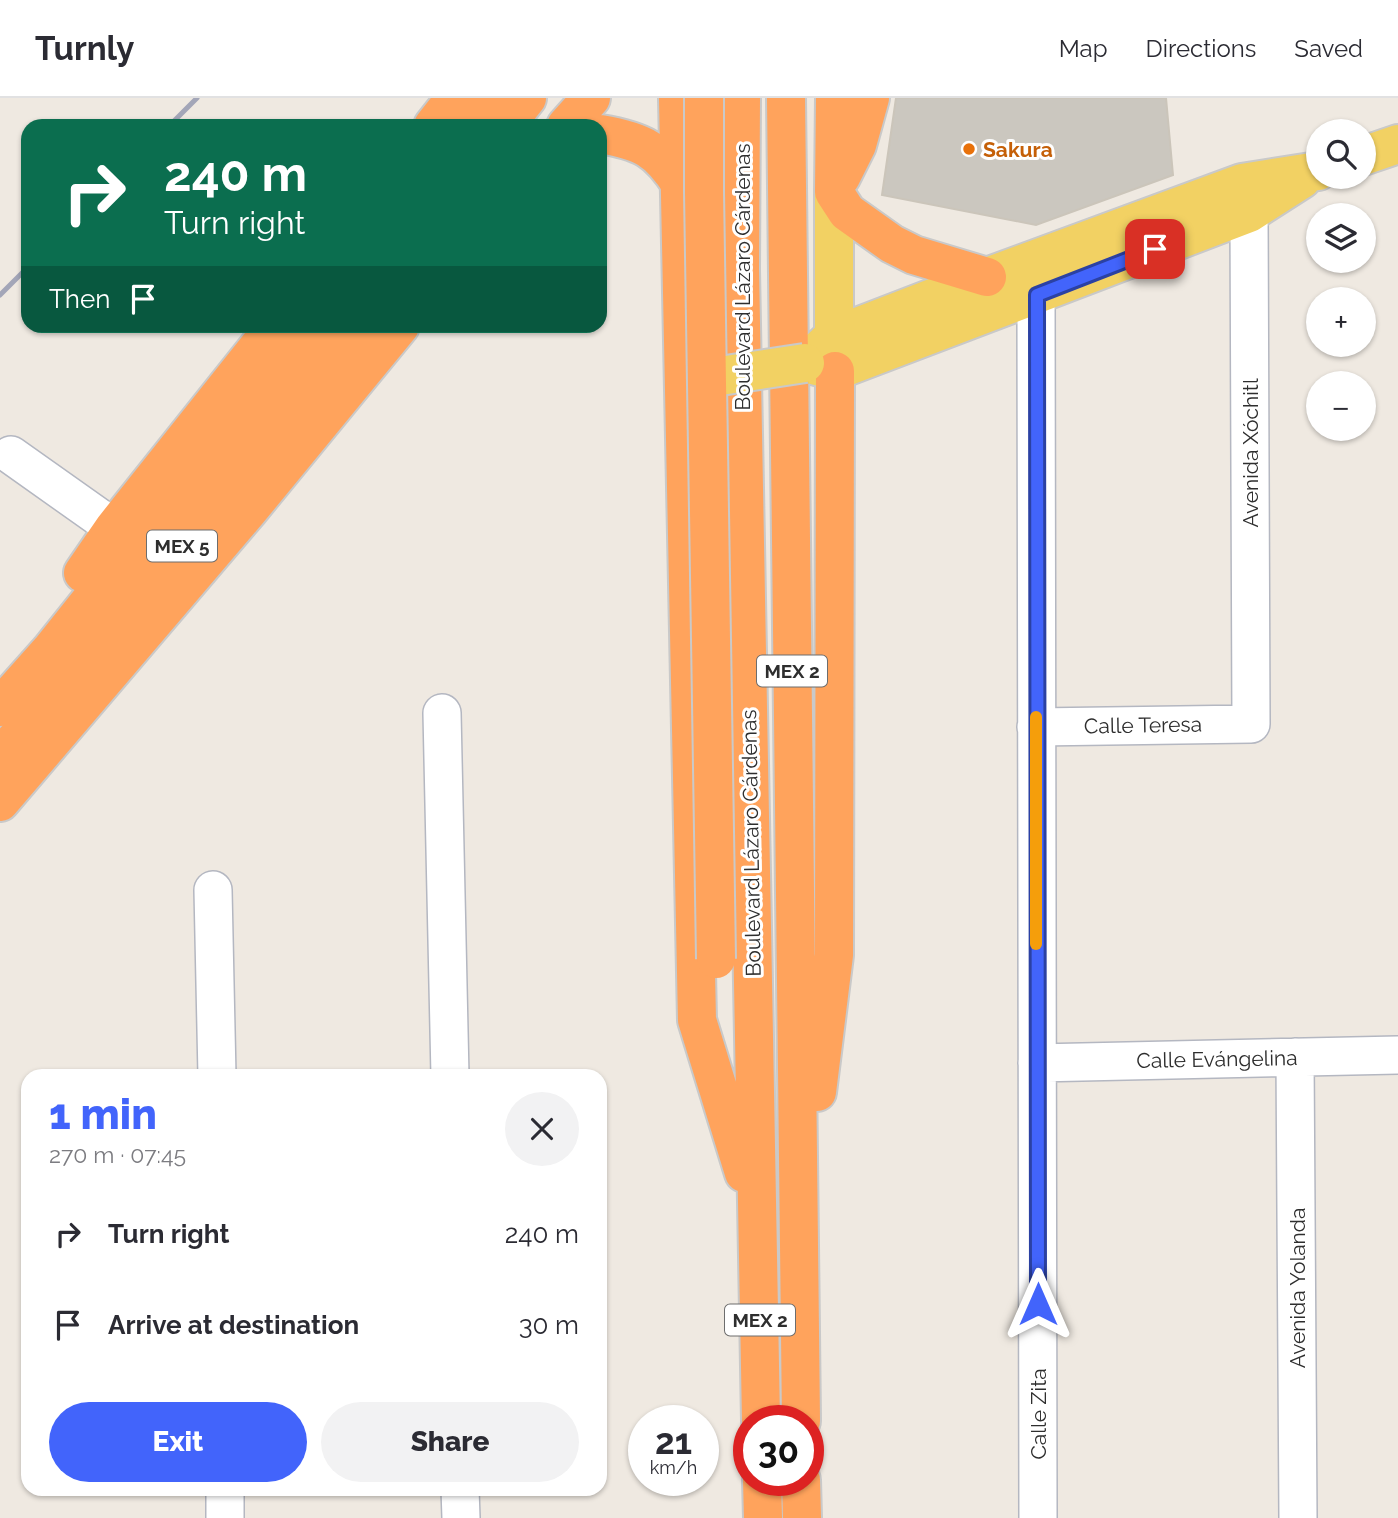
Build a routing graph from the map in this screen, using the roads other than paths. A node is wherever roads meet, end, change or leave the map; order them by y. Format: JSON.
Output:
{"nodes":[{"id":1,"x":456,"y":98,"type":"edge"},
{"id":2,"x":491,"y":98,"type":"edge"},
{"id":3,"x":527,"y":98,"type":"edge"},
{"id":4,"x":591,"y":98,"type":"edge"},
{"id":5,"x":678,"y":98,"type":"edge"},
{"id":6,"x":704,"y":98,"type":"edge"},
{"id":7,"x":741,"y":98,"type":"edge"},
{"id":8,"x":786,"y":98,"type":"edge"},
{"id":9,"x":807,"y":98,"type":"edge"},
{"id":10,"x":835,"y":98,"type":"edge"},
{"id":11,"x":870,"y":98,"type":"edge"},
{"id":12,"x":439,"y":119,"type":"edge"},
{"id":13,"x":474,"y":119,"type":"edge"},
{"id":14,"x":510,"y":119,"type":"edge"},
{"id":15,"x":572,"y":119,"type":"edge"},
{"id":16,"x":607,"y":135,"type":"edge"},
{"id":17,"x":1398,"y":144,"type":"edge"},
{"id":18,"x":1376,"y":152,"type":"edge"},
{"id":19,"x":785,"y":175,"type":"junction"},
{"id":20,"x":1306,"y":176,"type":"edge"},
{"id":21,"x":681,"y":185,"type":"junction"},
{"id":22,"x":834,"y":192,"type":"junction"},
{"id":23,"x":1246,"y":198,"type":"junction"},
{"id":24,"x":987,"y":278,"type":"junction"},
{"id":25,"x":1034,"y":278,"type":"junction"},
{"id":26,"x":269,"y":333,"type":"edge"},
{"id":27,"x":304,"y":333,"type":"edge"},
{"id":28,"x":347,"y":333,"type":"edge"},
{"id":29,"x":394,"y":333,"type":"edge"},
{"id":30,"x":825,"y":357,"type":"junction"},
{"id":31,"x":696,"y":379,"type":"junction"},
{"id":32,"x":11,"y":455,"type":"dead end"},
{"id":33,"x":114,"y":528,"type":"junction"},
{"id":34,"x":0,"y":693,"type":"edge"},
{"id":35,"x":0,"y":707,"type":"edge"},
{"id":36,"x":442,"y":713,"type":"dead end"},
{"id":37,"x":1251,"y":724,"type":"joint"},
{"id":38,"x":1035,"y":727,"type":"junction"},
{"id":39,"x":0,"y":757,"type":"edge"},
{"id":40,"x":0,"y":802,"type":"edge"},
{"id":41,"x":213,"y":890,"type":"dead end"},
{"id":42,"x":1398,"y":1055,"type":"edge"},
{"id":43,"x":1295,"y":1057,"type":"junction"},
{"id":44,"x":1037,"y":1063,"type":"junction"},
{"id":45,"x":217,"y":1069,"type":"edge"},
{"id":46,"x":450,"y":1069,"type":"edge"},
{"id":47,"x":719,"y":1088,"type":"junction"},
{"id":48,"x":758,"y":1219,"type":"junction"},
{"id":49,"x":799,"y":1243,"type":"junction"},
{"id":50,"x":761,"y":1405,"type":"edge"},
{"id":51,"x":801,"y":1405,"type":"edge"},
{"id":52,"x":225,"y":1496,"type":"edge"},
{"id":53,"x":460,"y":1496,"type":"edge"},
{"id":54,"x":762,"y":1496,"type":"edge"},
{"id":55,"x":801,"y":1496,"type":"edge"},
{"id":56,"x":225,"y":1518,"type":"edge"},
{"id":57,"x":461,"y":1518,"type":"edge"},
{"id":58,"x":763,"y":1518,"type":"edge"},
{"id":59,"x":802,"y":1518,"type":"edge"},
{"id":60,"x":1038,"y":1518,"type":"edge"},
{"id":61,"x":1298,"y":1518,"type":"edge"}],
"edges":[{"from":1,"to":12,"type":"highway"},
{"from":2,"to":13,"type":"highway"},
{"from":3,"to":14,"type":"highway"},
{"from":4,"to":15,"type":"highway"},
{"from":5,"to":21,"type":"highway"},
{"from":6,"to":47,"type":"highway","bridge":true},
{"from":7,"to":48,"type":"highway","name":"Boulevard Lázaro Cárdenas","number":"MEX 2"},
{"from":8,"to":19,"type":"highway","name":"Boulevard Lázaro Cárdenas","number":"MEX 2"},
{"from":9,"to":19,"type":"highway"},
{"from":10,"to":22,"type":"highway"},
{"from":11,"to":22,"type":"highway"},
{"from":16,"to":21,"type":"highway"},
{"from":17,"to":18,"type":"main road"},
{"from":19,"to":49,"type":"highway","name":"Boulevard Lázaro Cárdenas","number":"MEX 2"},
{"from":20,"to":23,"type":"main road"},
{"from":21,"to":31,"type":"highway"},
{"from":22,"to":24,"type":"highway"},
{"from":22,"to":30,"type":"main road"},
{"from":23,"to":25,"type":"main road"},
{"from":23,"to":37,"type":"street","name":"Avenida Xóchitl"},
{"from":24,"to":25,"type":"main road"},
{"from":24,"to":30,"type":"main road"},
{"from":25,"to":30,"type":"main road"},
{"from":25,"to":38,"type":"street","name":"Calle Zita"},
{"from":26,"to":33,"type":"highway"},
{"from":27,"to":35,"type":"highway","number":"MEX 5"},
{"from":28,"to":39,"type":"highway","number":"MEX 5"},
{"from":29,"to":40,"type":"highway"},
{"from":30,"to":31,"type":"main road","bridge":true},
{"from":30,"to":49,"type":"highway"},
{"from":31,"to":47,"type":"highway"},
{"from":32,"to":33,"type":"street"},
{"from":33,"to":34,"type":"highway"},
{"from":36,"to":46,"type":"street"},
{"from":37,"to":38,"type":"street","name":"Calle Teresa"},
{"from":38,"to":44,"type":"street","name":"Calle Zita"},
{"from":41,"to":45,"type":"street"},
{"from":42,"to":43,"type":"street","name":"Calle Evángelina"},
{"from":43,"to":44,"type":"street","name":"Calle Evángelina"},
{"from":43,"to":61,"type":"street","name":"Avenida Yolanda"},
{"from":44,"to":60,"type":"street","name":"Calle Zita"},
{"from":47,"to":48,"type":"highway"},
{"from":48,"to":50,"type":"highway","name":"Boulevard Lázaro Cárdenas","number":"MEX 2"},
{"from":49,"to":51,"type":"highway","name":"Boulevard Lázaro Cárdenas","number":"MEX 2"},
{"from":52,"to":56,"type":"street"},
{"from":53,"to":57,"type":"street"},
{"from":54,"to":58,"type":"highway"},
{"from":55,"to":59,"type":"highway"}]}
